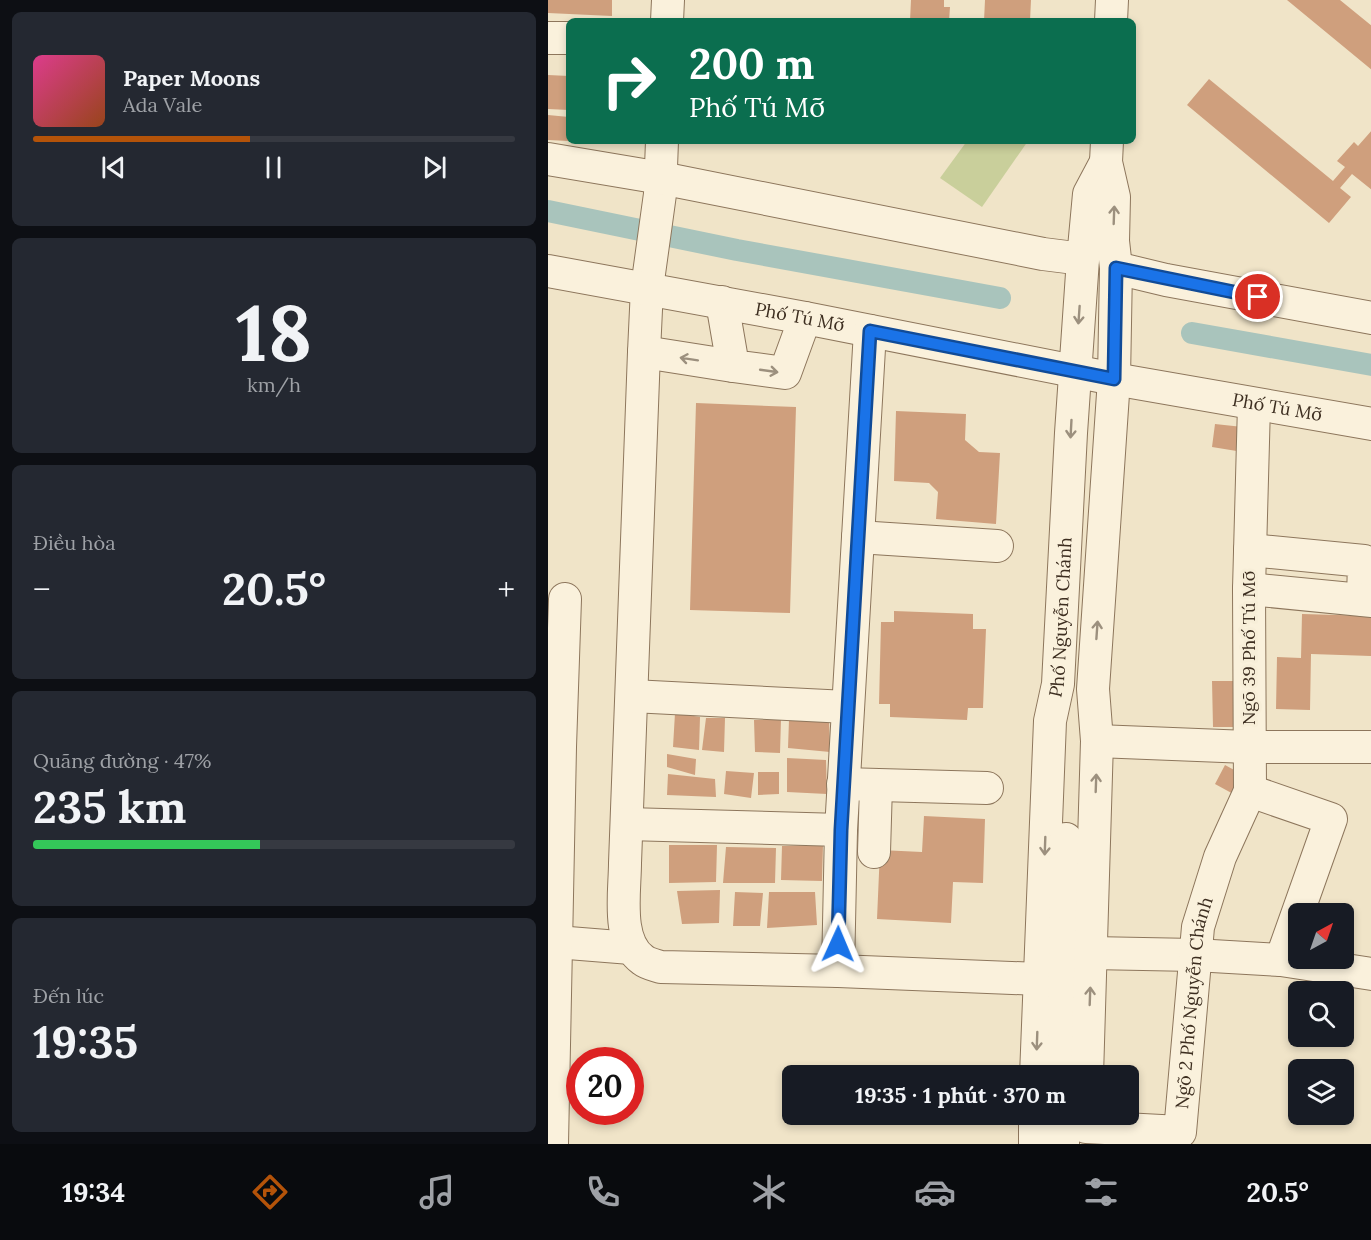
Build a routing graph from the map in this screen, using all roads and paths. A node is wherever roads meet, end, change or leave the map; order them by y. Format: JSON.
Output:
{"nodes":[{"id":1,"x":668,"y":0,"type":"edge"},
{"id":2,"x":1112,"y":0,"type":"edge"},
{"id":3,"x":667,"y":18,"type":"edge"},
{"id":4,"x":1111,"y":18,"type":"edge"},
{"id":5,"x":548,"y":38,"type":"edge"},
{"id":6,"x":566,"y":38,"type":"edge"},
{"id":7,"x":662,"y":144,"type":"edge"},
{"id":8,"x":1107,"y":152,"type":"edge"},
{"id":9,"x":548,"y":159,"type":"edge"},
{"id":10,"x":661,"y":186,"type":"junction"},
{"id":11,"x":1083,"y":259,"type":"junction"},
{"id":12,"x":1116,"y":268,"type":"junction"},
{"id":13,"x":548,"y":271,"type":"edge"},
{"id":14,"x":649,"y":275,"type":"junction"},
{"id":15,"x":722,"y":302,"type":"junction"},
{"id":16,"x":805,"y":318,"type":"junction"},
{"id":17,"x":1372,"y":318,"type":"edge"},
{"id":18,"x":870,"y":331,"type":"junction"},
{"id":19,"x":644,"y":352,"type":"junction"},
{"id":20,"x":733,"y":366,"type":"junction"},
{"id":21,"x":1076,"y":371,"type":"junction"},
{"id":22,"x":1114,"y":379,"type":"junction"},
{"id":23,"x":1254,"y":405,"type":"junction"},
{"id":24,"x":1372,"y":424,"type":"edge"},
{"id":25,"x":858,"y":537,"type":"junction"},
{"id":26,"x":997,"y":546,"type":"dead end"},
{"id":27,"x":1250,"y":550,"type":"junction"},
{"id":28,"x":1249,"y":589,"type":"junction"},
{"id":29,"x":565,"y":599,"type":"dead end"},
{"id":30,"x":1367,"y":601,"type":"edge"},
{"id":31,"x":1058,"y":684,"type":"junction"},
{"id":32,"x":632,"y":696,"type":"junction"},
{"id":33,"x":847,"y":707,"type":"junction"},
{"id":34,"x":1082,"y":740,"type":"junction"},
{"id":35,"x":554,"y":747,"type":"edge"},
{"id":36,"x":1248,"y":747,"type":"junction"},
{"id":37,"x":1372,"y":747,"type":"edge"},
{"id":38,"x":843,"y":784,"type":"junction"},
{"id":39,"x":876,"y":785,"type":"junction"},
{"id":40,"x":987,"y":789,"type":"dead end"},
{"id":41,"x":1250,"y":791,"type":"junction"},
{"id":42,"x":627,"y":825,"type":"junction"},
{"id":43,"x":841,"y":830,"type":"junction"},
{"id":44,"x":874,"y":852,"type":"dead end"},
{"id":45,"x":556,"y":942,"type":"junction"},
{"id":46,"x":631,"y":948,"type":"junction"},
{"id":47,"x":1091,"y":953,"type":"junction"},
{"id":48,"x":1195,"y":955,"type":"junction"},
{"id":49,"x":1281,"y":960,"type":"junction"},
{"id":50,"x":838,"y":971,"type":"junction"},
{"id":51,"x":1372,"y":974,"type":"edge"},
{"id":52,"x":1039,"y":979,"type":"junction"},
{"id":53,"x":1036,"y":1065,"type":"edge"},
{"id":54,"x":1065,"y":1065,"type":"edge"},
{"id":55,"x":1087,"y":1065,"type":"edge"},
{"id":56,"x":1035,"y":1125,"type":"edge"},
{"id":57,"x":1076,"y":1129,"type":"edge"},
{"id":58,"x":551,"y":1130,"type":"edge"},
{"id":59,"x":1035,"y":1144,"type":"edge"}],
"edges":[{"from":1,"to":3,"type":"street"},
{"from":2,"to":4,"type":"street"},
{"from":5,"to":6,"type":"street"},
{"from":7,"to":10,"type":"street"},
{"from":8,"to":11,"type":"street","name":"Phố Nguyễn Chánh"},
{"from":12,"to":8,"type":"street","name":"Phố Nguyễn Chánh","one_way":true},
{"from":9,"to":10,"type":"street"},
{"from":10,"to":11,"type":"street"},
{"from":10,"to":14,"type":"street"},
{"from":11,"to":21,"type":"street","name":"Phố Nguyễn Chánh","one_way":true},
{"from":12,"to":17,"type":"street"},
{"from":12,"to":22,"type":"street","name":"Phố Nguyễn Chánh"},
{"from":13,"to":14,"type":"street","name":"Phố Tú Mỡ"},
{"from":14,"to":15,"type":"street","name":"Phố Tú Mỡ"},
{"from":14,"to":19,"type":"street"},
{"from":15,"to":16,"type":"street","name":"Phố Tú Mỡ"},
{"from":15,"to":20,"type":"street"},
{"from":16,"to":18,"type":"street","name":"Phố Tú Mỡ"},
{"from":20,"to":16,"type":"street","one_way":true},
{"from":18,"to":21,"type":"street","name":"Phố Tú Mỡ"},
{"from":18,"to":25,"type":"street"},
{"from":20,"to":19,"type":"street","one_way":true},
{"from":19,"to":32,"type":"street"},
{"from":21,"to":22,"type":"street","name":"Phố Tú Mỡ"},
{"from":21,"to":31,"type":"street","name":"Phố Nguyễn Chánh","one_way":true},
{"from":22,"to":23,"type":"street","name":"Phố Tú Mỡ"},
{"from":34,"to":22,"type":"street","name":"Phố Nguyễn Chánh","one_way":true},
{"from":23,"to":24,"type":"street","name":"Phố Tú Mỡ"},
{"from":23,"to":27,"type":"street","name":"Ngõ 39 Phố Tú Mỡ"},
{"from":25,"to":26,"type":"street"},
{"from":25,"to":33,"type":"street"},
{"from":27,"to":28,"type":"street","name":"Ngõ 39 Phố Tú Mỡ"},
{"from":27,"to":30,"type":"street","name":"Ngõ 39 Phố Tú Mỡ"},
{"from":28,"to":30,"type":"street"},
{"from":28,"to":36,"type":"street","name":"Ngõ 39 Phố Tú Mỡ"},
{"from":29,"to":35,"type":"street"},
{"from":31,"to":34,"type":"street"},
{"from":31,"to":52,"type":"street","name":"Phố Nguyễn Chánh","one_way":true},
{"from":32,"to":33,"type":"street"},
{"from":32,"to":42,"type":"street"},
{"from":33,"to":38,"type":"street"},
{"from":34,"to":36,"type":"street"},
{"from":47,"to":34,"type":"street","one_way":true},
{"from":34,"to":54,"type":"street"},
{"from":35,"to":45,"type":"street"},
{"from":36,"to":37,"type":"street"},
{"from":36,"to":41,"type":"street","name":"Ngõ 39 Phố Tú Mỡ"},
{"from":38,"to":39,"type":"street"},
{"from":38,"to":43,"type":"street"},
{"from":39,"to":40,"type":"street"},
{"from":39,"to":44,"type":"street"},
{"from":41,"to":48,"type":"street","name":"Ngõ 2 Phố Nguyễn Chánh"},
{"from":41,"to":49,"type":"street"},
{"from":42,"to":43,"type":"street"},
{"from":42,"to":46,"type":"street"},
{"from":43,"to":50,"type":"street"},
{"from":45,"to":46,"type":"street"},
{"from":45,"to":58,"type":"street"},
{"from":46,"to":50,"type":"street"},
{"from":47,"to":48,"type":"street"},
{"from":55,"to":47,"type":"street","one_way":true},
{"from":48,"to":49,"type":"street"},
{"from":48,"to":57,"type":"street","name":"Ngõ 2 Phố Nguyễn Chánh"},
{"from":49,"to":51,"type":"street"},
{"from":50,"to":52,"type":"street"},
{"from":52,"to":53,"type":"street","name":"Phố Nguyễn Chánh","one_way":true},
{"from":56,"to":59,"type":"street"}]}
